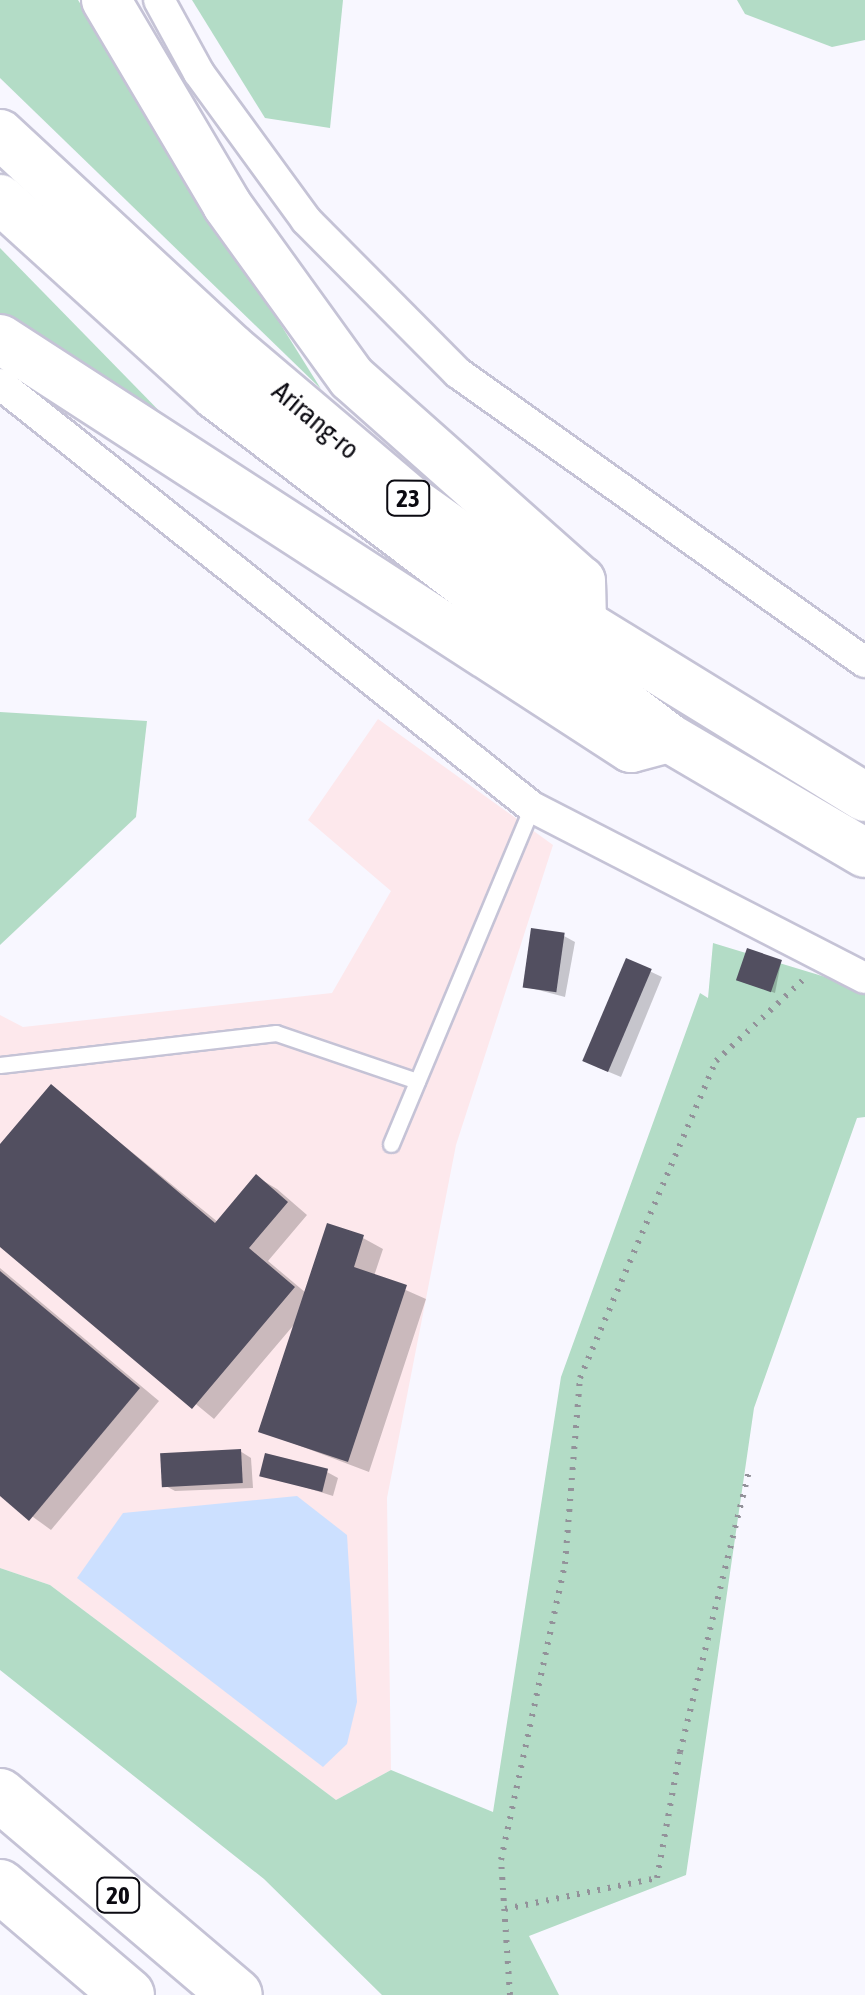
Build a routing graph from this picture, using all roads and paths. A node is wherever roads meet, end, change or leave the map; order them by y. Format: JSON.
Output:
{"nodes":[{"id":1,"x":106,"y":0,"type":"edge"},
{"id":2,"x":159,"y":0,"type":"edge"},
{"id":3,"x":0,"y":134,"type":"edge"},
{"id":4,"x":0,"y":199,"type":"edge"},
{"id":5,"x":0,"y":339,"type":"edge"},
{"id":6,"x":0,"y":384,"type":"edge"},
{"id":7,"x":582,"y":624,"type":"junction"},
{"id":8,"x":865,"y":662,"type":"edge"},
{"id":9,"x":668,"y":738,"type":"junction"},
{"id":10,"x":865,"y":797,"type":"edge"},
{"id":11,"x":532,"y":807,"type":"junction"},
{"id":12,"x":865,"y":853,"type":"edge"},
{"id":13,"x":824,"y":960,"type":"junction"},
{"id":14,"x":865,"y":978,"type":"edge"},
{"id":15,"x":0,"y":1065,"type":"edge"},
{"id":16,"x":417,"y":1081,"type":"junction"},
{"id":17,"x":391,"y":1144,"type":"dead end"},
{"id":18,"x":750,"y":1467,"type":"dead end"},
{"id":19,"x":0,"y":1795,"type":"edge"},
{"id":20,"x":0,"y":1886,"type":"edge"},
{"id":21,"x":505,"y":1910,"type":"junction"},
{"id":22,"x":128,"y":1995,"type":"edge"},
{"id":23,"x":236,"y":1995,"type":"edge"},
{"id":24,"x":510,"y":1995,"type":"edge"}],
"edges":[{"from":1,"to":7,"type":"highway"},
{"from":2,"to":8,"type":"street"},
{"from":3,"to":7,"type":"highway","name":"Arirang-ro","number":"23"},
{"from":4,"to":9,"type":"highway","name":"Arirang-ro","number":"23"},
{"from":5,"to":9,"type":"highway"},
{"from":6,"to":11,"type":"street"},
{"from":7,"to":10,"type":"highway","name":"Arirang-ro","number":"23"},
{"from":9,"to":12,"type":"highway","name":"Arirang-ro","number":"23"},
{"from":11,"to":13,"type":"street"},
{"from":11,"to":16,"type":"lane"},
{"from":13,"to":14,"type":"street"},
{"from":13,"to":21,"type":"path"},
{"from":15,"to":16,"type":"lane"},
{"from":16,"to":17,"type":"lane"},
{"from":18,"to":21,"type":"path"},
{"from":19,"to":23,"type":"highway","number":"20"},
{"from":20,"to":22,"type":"highway","number":"20"},
{"from":21,"to":24,"type":"path"}]}
